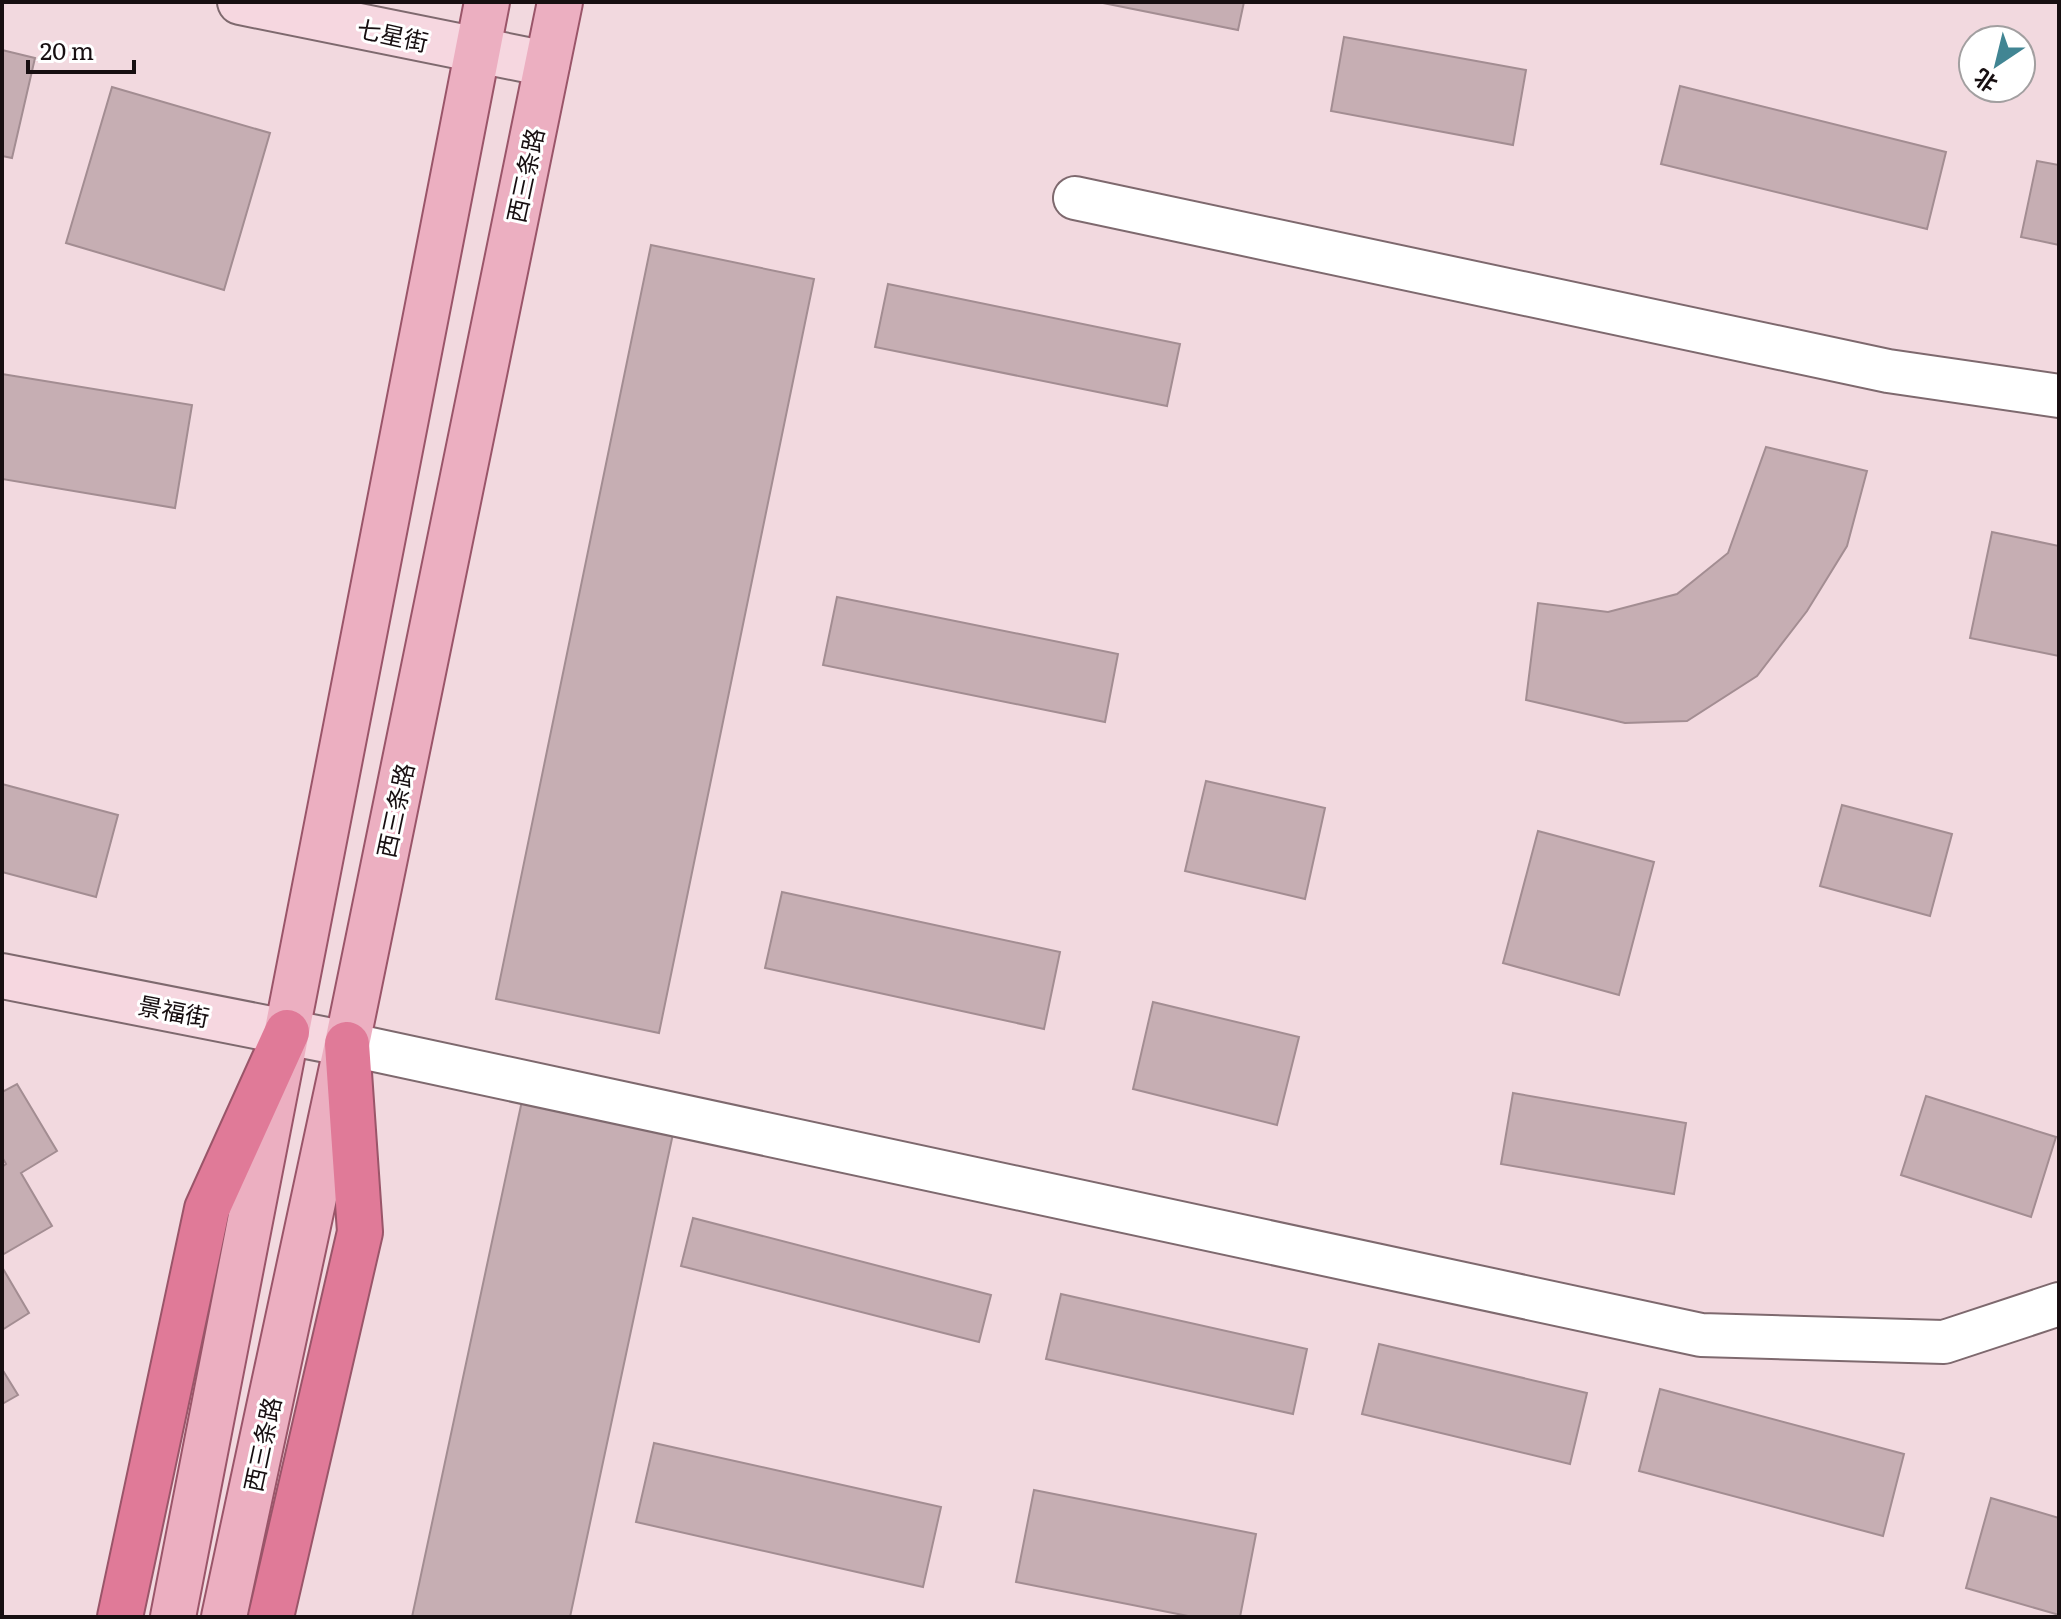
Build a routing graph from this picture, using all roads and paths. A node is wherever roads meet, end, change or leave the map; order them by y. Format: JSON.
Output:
{"nodes":[{"id":1,"x":240,"y":2,"type":"edge"},
{"id":2,"x":487,"y":2,"type":"edge"},
{"id":3,"x":560,"y":2,"type":"edge"},
{"id":4,"x":477,"y":51,"type":"junction"},
{"id":5,"x":547,"y":64,"type":"junction"},
{"id":6,"x":1075,"y":198,"type":"dead end"},
{"id":7,"x":2059,"y":396,"type":"edge"},
{"id":8,"x":2,"y":976,"type":"edge"},
{"id":9,"x":287,"y":1032,"type":"junction"},
{"id":10,"x":347,"y":1044,"type":"junction"},
{"id":11,"x":2059,"y":1304,"type":"edge"},
{"id":12,"x":120,"y":1617,"type":"edge"},
{"id":13,"x":173,"y":1617,"type":"edge"},
{"id":14,"x":224,"y":1617,"type":"edge"},
{"id":15,"x":271,"y":1617,"type":"edge"}],
"edges":[{"from":1,"to":4,"type":"street","name":"七星街"},
{"from":2,"to":4,"type":"main road"},
{"from":3,"to":5,"type":"main road","name":"西三条路"},
{"from":4,"to":5,"type":"street","name":"七星街"},
{"from":4,"to":9,"type":"main road"},
{"from":5,"to":10,"type":"main road","name":"西三条路"},
{"from":6,"to":7,"type":"street"},
{"from":8,"to":9,"type":"street","name":"景福街"},
{"from":9,"to":10,"type":"street","name":"景福街"},
{"from":9,"to":12,"type":"highway"},
{"from":9,"to":13,"type":"main road"},
{"from":10,"to":11,"type":"street"},
{"from":10,"to":14,"type":"main road","name":"西三条路"},
{"from":10,"to":15,"type":"highway"}]}
